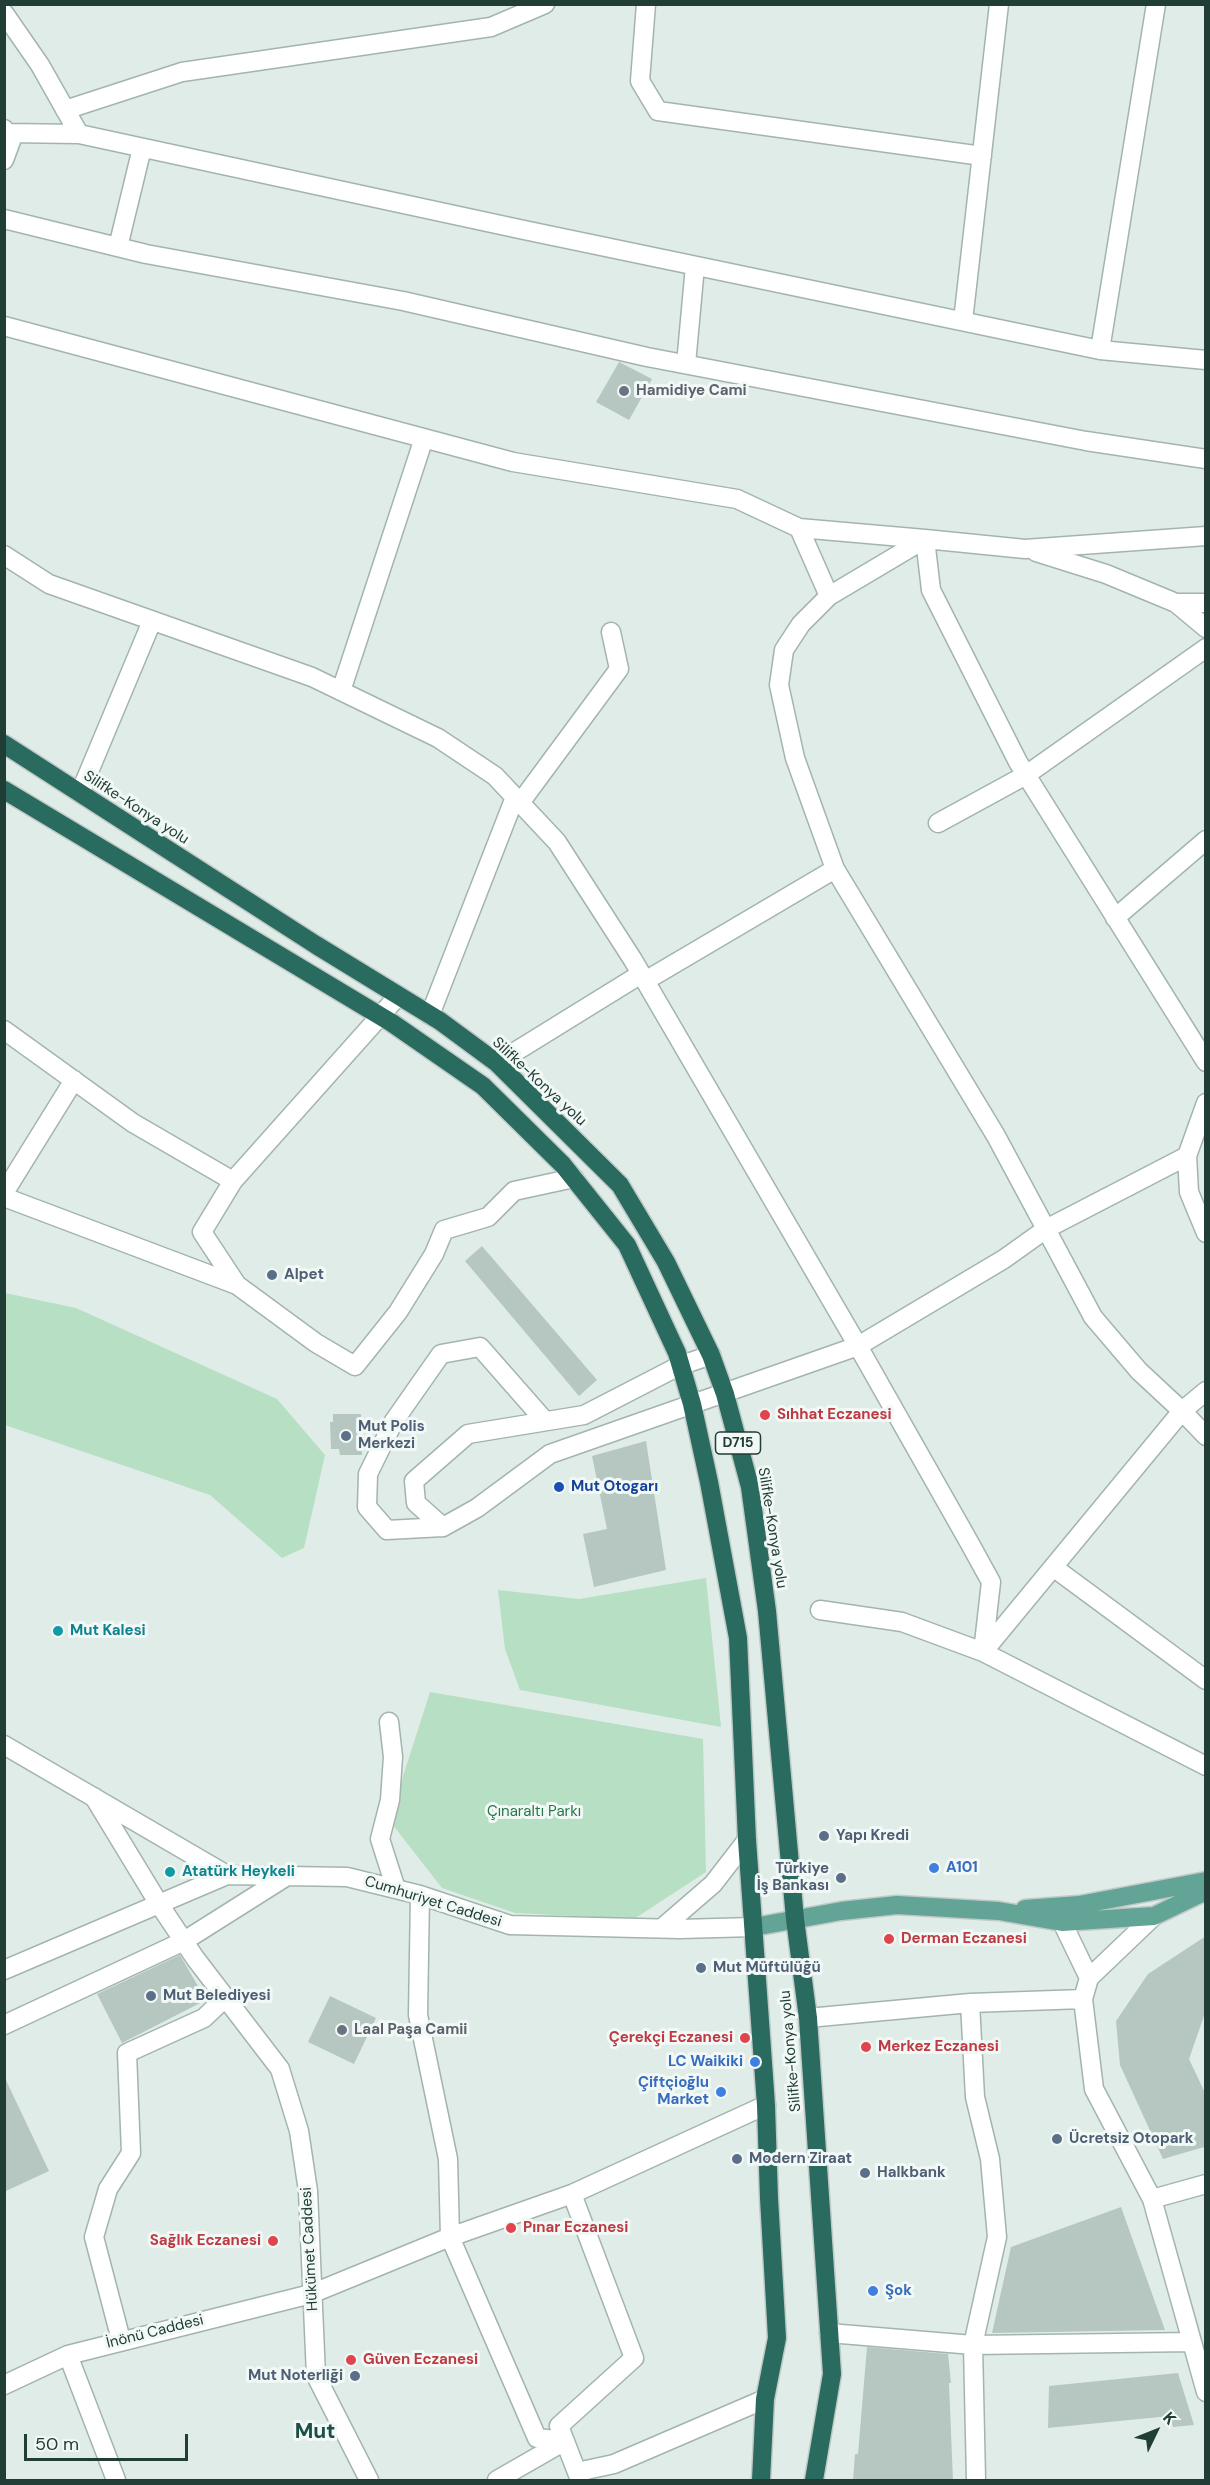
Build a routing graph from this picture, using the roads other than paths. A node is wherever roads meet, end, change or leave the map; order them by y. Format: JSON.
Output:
{"nodes":[{"id":1,"x":545,"y":4,"type":"edge"},
{"id":2,"x":646,"y":4,"type":"edge"},
{"id":3,"x":999,"y":4,"type":"edge"},
{"id":4,"x":1156,"y":4,"type":"edge"},
{"id":5,"x":4,"y":14,"type":"edge"},
{"id":6,"x":65,"y":110,"type":"junction"},
{"id":7,"x":6,"y":131,"type":"edge"},
{"id":8,"x":78,"y":134,"type":"junction"},
{"id":9,"x":142,"y":148,"type":"junction"},
{"id":10,"x":982,"y":156,"type":"junction"},
{"id":11,"x":4,"y":160,"type":"edge"},
{"id":12,"x":4,"y":219,"type":"edge"},
{"id":13,"x":118,"y":247,"type":"junction"},
{"id":14,"x":695,"y":266,"type":"junction"},
{"id":15,"x":963,"y":321,"type":"junction"},
{"id":16,"x":4,"y":326,"type":"edge"},
{"id":17,"x":1101,"y":350,"type":"junction"},
{"id":18,"x":1206,"y":360,"type":"edge"},
{"id":19,"x":686,"y":364,"type":"junction"},
{"id":20,"x":424,"y":438,"type":"junction"},
{"id":21,"x":1206,"y":459,"type":"edge"},
{"id":22,"x":799,"y":528,"type":"junction"},
{"id":23,"x":1204,"y":535,"type":"edge"},
{"id":24,"x":925,"y":539,"type":"junction"},
{"id":25,"x":1025,"y":549,"type":"junction"},
{"id":26,"x":4,"y":555,"type":"edge"},
{"id":27,"x":829,"y":596,"type":"junction"},
{"id":28,"x":1176,"y":603,"type":"junction"},
{"id":29,"x":1206,"y":603,"type":"edge"},
{"id":30,"x":152,"y":621,"type":"junction"},
{"id":31,"x":1206,"y":628,"type":"edge"},
{"id":32,"x":611,"y":632,"type":"dead end"},
{"id":33,"x":1206,"y":648,"type":"edge"},
{"id":34,"x":341,"y":691,"type":"junction"},
{"id":35,"x":4,"y":744,"type":"edge"},
{"id":36,"x":1026,"y":775,"type":"junction"},
{"id":37,"x":4,"y":790,"type":"edge"},
{"id":38,"x":80,"y":793,"type":"junction"},
{"id":39,"x":518,"y":800,"type":"junction"},
{"id":40,"x":938,"y":823,"type":"dead end"},
{"id":41,"x":1206,"y":840,"type":"edge"},
{"id":42,"x":835,"y":869,"type":"junction"},
{"id":43,"x":1115,"y":918,"type":"junction"},
{"id":44,"x":643,"y":978,"type":"junction"},
{"id":45,"x":398,"y":996,"type":"junction"},
{"id":46,"x":379,"y":1015,"type":"junction"},
{"id":47,"x":430,"y":1016,"type":"junction"},
{"id":48,"x":4,"y":1030,"type":"edge"},
{"id":49,"x":497,"y":1062,"type":"junction"},
{"id":50,"x":1206,"y":1062,"type":"edge"},
{"id":51,"x":74,"y":1080,"type":"junction"},
{"id":52,"x":1206,"y":1103,"type":"edge"},
{"id":53,"x":1187,"y":1156,"type":"junction"},
{"id":54,"x":574,"y":1178,"type":"junction"},
{"id":55,"x":233,"y":1180,"type":"junction"},
{"id":56,"x":4,"y":1193,"type":"edge"},
{"id":57,"x":4,"y":1197,"type":"edge"},
{"id":58,"x":1046,"y":1229,"type":"junction"},
{"id":59,"x":1206,"y":1233,"type":"edge"},
{"id":60,"x":237,"y":1285,"type":"junction"},
{"id":61,"x":858,"y":1346,"type":"junction"},
{"id":62,"x":711,"y":1355,"type":"junction"},
{"id":63,"x":680,"y":1366,"type":"junction"},
{"id":64,"x":1206,"y":1391,"type":"edge"},
{"id":65,"x":725,"y":1394,"type":"junction"},
{"id":66,"x":692,"y":1404,"type":"junction"},
{"id":67,"x":1182,"y":1411,"type":"junction"},
{"id":68,"x":545,"y":1421,"type":"junction"},
{"id":69,"x":1206,"y":1436,"type":"edge"},
{"id":70,"x":443,"y":1527,"type":"junction"},
{"id":71,"x":1053,"y":1568,"type":"junction"},
{"id":72,"x":820,"y":1610,"type":"dead end"},
{"id":73,"x":983,"y":1652,"type":"junction"},
{"id":74,"x":1206,"y":1680,"type":"edge"},
{"id":75,"x":389,"y":1722,"type":"dead end"},
{"id":76,"x":7,"y":1749,"type":"edge"},
{"id":77,"x":1206,"y":1766,"type":"edge"},
{"id":78,"x":93,"y":1795,"type":"junction"},
{"id":79,"x":747,"y":1840,"type":"junction"},
{"id":80,"x":227,"y":1875,"type":"junction"},
{"id":81,"x":287,"y":1876,"type":"junction"},
{"id":82,"x":1206,"y":1881,"type":"edge"},
{"id":83,"x":396,"y":1889,"type":"junction"},
{"id":84,"x":1206,"y":1891,"type":"edge"},
{"id":85,"x":420,"y":1895,"type":"junction"},
{"id":86,"x":159,"y":1904,"type":"junction"},
{"id":87,"x":999,"y":1911,"type":"junction"},
{"id":88,"x":1154,"y":1916,"type":"junction"},
{"id":89,"x":795,"y":1919,"type":"junction"},
{"id":90,"x":1062,"y":1922,"type":"junction"},
{"id":91,"x":754,"y":1927,"type":"junction"},
{"id":92,"x":662,"y":1928,"type":"junction"},
{"id":93,"x":184,"y":1941,"type":"junction"},
{"id":94,"x":4,"y":1970,"type":"edge"},
{"id":95,"x":1089,"y":1978,"type":"junction"},
{"id":96,"x":225,"y":1998,"type":"junction"},
{"id":97,"x":1083,"y":1999,"type":"junction"},
{"id":98,"x":970,"y":2003,"type":"junction"},
{"id":99,"x":808,"y":2018,"type":"junction"},
{"id":100,"x":4,"y":2025,"type":"edge"},
{"id":101,"x":766,"y":2104,"type":"junction"},
{"id":102,"x":1206,"y":2184,"type":"edge"},
{"id":103,"x":572,"y":2194,"type":"junction"},
{"id":104,"x":1152,"y":2199,"type":"junction"},
{"id":105,"x":450,"y":2237,"type":"junction"},
{"id":106,"x":311,"y":2294,"type":"junction"},
{"id":107,"x":829,"y":2334,"type":"junction"},
{"id":108,"x":121,"y":2340,"type":"junction"},
{"id":109,"x":1192,"y":2343,"type":"junction"},
{"id":110,"x":973,"y":2345,"type":"junction"},
{"id":111,"x":68,"y":2355,"type":"junction"},
{"id":112,"x":4,"y":2385,"type":"edge"},
{"id":113,"x":1206,"y":2392,"type":"edge"},
{"id":114,"x":765,"y":2399,"type":"junction"},
{"id":115,"x":565,"y":2441,"type":"junction"},
{"id":116,"x":578,"y":2476,"type":"edge"},
{"id":117,"x":116,"y":2481,"type":"edge"},
{"id":118,"x":369,"y":2481,"type":"edge"},
{"id":119,"x":497,"y":2481,"type":"edge"},
{"id":120,"x":761,"y":2481,"type":"edge"},
{"id":121,"x":814,"y":2481,"type":"edge"},
{"id":122,"x":976,"y":2481,"type":"edge"}],
"edges":[{"from":1,"to":6,"type":"street"},
{"from":2,"to":10,"type":"street"},
{"from":3,"to":10,"type":"street"},
{"from":4,"to":17,"type":"street"},
{"from":5,"to":6,"type":"street"},
{"from":6,"to":8,"type":"street"},
{"from":7,"to":8,"type":"street"},
{"from":7,"to":11,"type":"street"},
{"from":8,"to":9,"type":"street"},
{"from":9,"to":13,"type":"street"},
{"from":9,"to":14,"type":"street"},
{"from":10,"to":15,"type":"street"},
{"from":12,"to":13,"type":"street"},
{"from":13,"to":19,"type":"street"},
{"from":14,"to":15,"type":"street"},
{"from":14,"to":19,"type":"street"},
{"from":15,"to":17,"type":"street"},
{"from":16,"to":20,"type":"street"},
{"from":17,"to":18,"type":"street"},
{"from":19,"to":21,"type":"street"},
{"from":20,"to":22,"type":"street"},
{"from":20,"to":34,"type":"street"},
{"from":22,"to":24,"type":"street"},
{"from":22,"to":27,"type":"street"},
{"from":23,"to":25,"type":"street"},
{"from":24,"to":25,"type":"street"},
{"from":24,"to":27,"type":"street"},
{"from":24,"to":36,"type":"street"},
{"from":25,"to":28,"type":"street"},
{"from":26,"to":30,"type":"street"},
{"from":27,"to":42,"type":"street"},
{"from":28,"to":29,"type":"street"},
{"from":28,"to":31,"type":"street"},
{"from":30,"to":34,"type":"street"},
{"from":30,"to":38,"type":"street"},
{"from":32,"to":39,"type":"street"},
{"from":33,"to":36,"type":"street"},
{"from":34,"to":39,"type":"street"},
{"from":35,"to":38,"type":"highway","name":"Silifke-Konya yolu","number":"D715"},
{"from":36,"to":40,"type":"street"},
{"from":36,"to":43,"type":"street"},
{"from":37,"to":46,"type":"highway","name":"Silifke-Konya yolu","number":"D715"},
{"from":38,"to":45,"type":"highway","name":"Silifke-Konya yolu","number":"D715"},
{"from":39,"to":44,"type":"street"},
{"from":39,"to":47,"type":"street"},
{"from":41,"to":43,"type":"street"},
{"from":42,"to":44,"type":"street"},
{"from":42,"to":58,"type":"street"},
{"from":43,"to":50,"type":"street"},
{"from":44,"to":49,"type":"street"},
{"from":44,"to":61,"type":"street"},
{"from":45,"to":46,"type":"street"},
{"from":45,"to":47,"type":"highway","name":"Silifke-Konya yolu","number":"D715"},
{"from":46,"to":54,"type":"highway","name":"Silifke-Konya yolu","number":"D715"},
{"from":46,"to":55,"type":"street"},
{"from":47,"to":49,"type":"highway","name":"Silifke-Konya yolu","number":"D715"},
{"from":48,"to":51,"type":"street"},
{"from":49,"to":62,"type":"highway","name":"Silifke-Konya yolu","number":"D715"},
{"from":51,"to":55,"type":"street"},
{"from":51,"to":56,"type":"street"},
{"from":52,"to":53,"type":"street"},
{"from":53,"to":58,"type":"street"},
{"from":53,"to":59,"type":"street"},
{"from":54,"to":60,"type":"street"},
{"from":54,"to":63,"type":"highway","name":"Silifke-Konya yolu","number":"D715"},
{"from":55,"to":60,"type":"street"},
{"from":57,"to":60,"type":"street"},
{"from":58,"to":61,"type":"street"},
{"from":58,"to":67,"type":"street"},
{"from":61,"to":65,"type":"street"},
{"from":61,"to":73,"type":"street"},
{"from":62,"to":63,"type":"street"},
{"from":62,"to":65,"type":"highway","name":"Silifke-Konya yolu","number":"D715"},
{"from":63,"to":66,"type":"highway","name":"Silifke-Konya yolu","number":"D715"},
{"from":63,"to":68,"type":"street"},
{"from":64,"to":67,"type":"street"},
{"from":65,"to":66,"type":"street"},
{"from":65,"to":89,"type":"highway","name":"Silifke-Konya yolu","number":"D715"},
{"from":66,"to":70,"type":"street"},
{"from":66,"to":79,"type":"highway","name":"Silifke-Konya yolu","number":"D715"},
{"from":67,"to":69,"type":"street"},
{"from":67,"to":71,"type":"street"},
{"from":68,"to":70,"type":"street"},
{"from":68,"to":70,"type":"street"},
{"from":71,"to":73,"type":"street"},
{"from":71,"to":74,"type":"street"},
{"from":72,"to":73,"type":"street"},
{"from":73,"to":77,"type":"street"},
{"from":75,"to":83,"type":"street"},
{"from":76,"to":78,"type":"street","name":"Cumhuriyet Caddesi"},
{"from":78,"to":80,"type":"street","name":"Cumhuriyet Caddesi"},
{"from":78,"to":86,"type":"street","name":"Hükümet Caddesi"},
{"from":79,"to":91,"type":"highway","name":"Silifke-Konya yolu","number":"D715"},
{"from":79,"to":92,"type":"street"},
{"from":80,"to":81,"type":"street","name":"Cumhuriyet Caddesi"},
{"from":80,"to":86,"type":"street"},
{"from":81,"to":83,"type":"street","name":"Cumhuriyet Caddesi"},
{"from":81,"to":93,"type":"street"},
{"from":82,"to":87,"type":"main road"},
{"from":83,"to":85,"type":"street","name":"Cumhuriyet Caddesi"},
{"from":84,"to":88,"type":"main road"},
{"from":85,"to":92,"type":"street","name":"Cumhuriyet Caddesi"},
{"from":85,"to":105,"type":"street"},
{"from":86,"to":93,"type":"street","name":"Hükümet Caddesi"},
{"from":86,"to":94,"type":"street"},
{"from":87,"to":89,"type":"main road"},
{"from":87,"to":90,"type":"main road"},
{"from":88,"to":90,"type":"main road"},
{"from":88,"to":95,"type":"street"},
{"from":89,"to":91,"type":"main road"},
{"from":89,"to":99,"type":"highway","name":"Silifke-Konya yolu","number":"D715"},
{"from":90,"to":95,"type":"street"},
{"from":91,"to":92,"type":"street","name":"Cumhuriyet Caddesi"},
{"from":91,"to":101,"type":"highway","name":"Silifke-Konya yolu","number":"D715"},
{"from":93,"to":96,"type":"street","name":"Hükümet Caddesi"},
{"from":93,"to":100,"type":"street"},
{"from":95,"to":97,"type":"street"},
{"from":96,"to":106,"type":"street","name":"Hükümet Caddesi"},
{"from":96,"to":108,"type":"street"},
{"from":97,"to":98,"type":"street"},
{"from":97,"to":104,"type":"street"},
{"from":98,"to":99,"type":"street"},
{"from":98,"to":110,"type":"street"},
{"from":99,"to":107,"type":"highway","name":"Silifke-Konya yolu","number":"D715"},
{"from":101,"to":103,"type":"street","name":"İnönü Caddesi"},
{"from":101,"to":114,"type":"highway","name":"Silifke-Konya yolu","number":"D715"},
{"from":102,"to":104,"type":"street"},
{"from":103,"to":105,"type":"street","name":"İnönü Caddesi"},
{"from":103,"to":115,"type":"street"},
{"from":104,"to":109,"type":"street"},
{"from":105,"to":106,"type":"street","name":"İnönü Caddesi"},
{"from":105,"to":115,"type":"street"},
{"from":106,"to":108,"type":"street","name":"İnönü Caddesi"},
{"from":106,"to":118,"type":"street","name":"Hükümet Caddesi"},
{"from":107,"to":110,"type":"street"},
{"from":107,"to":121,"type":"highway","name":"Silifke-Konya yolu","number":"D715"},
{"from":108,"to":111,"type":"street","name":"İnönü Caddesi"},
{"from":109,"to":110,"type":"street"},
{"from":109,"to":113,"type":"street"},
{"from":110,"to":122,"type":"street"},
{"from":111,"to":112,"type":"street","name":"İnönü Caddesi"},
{"from":111,"to":117,"type":"street"},
{"from":114,"to":116,"type":"street"},
{"from":114,"to":120,"type":"highway","name":"Silifke-Konya yolu","number":"D715"},
{"from":115,"to":116,"type":"street"},
{"from":115,"to":119,"type":"street"}]}
